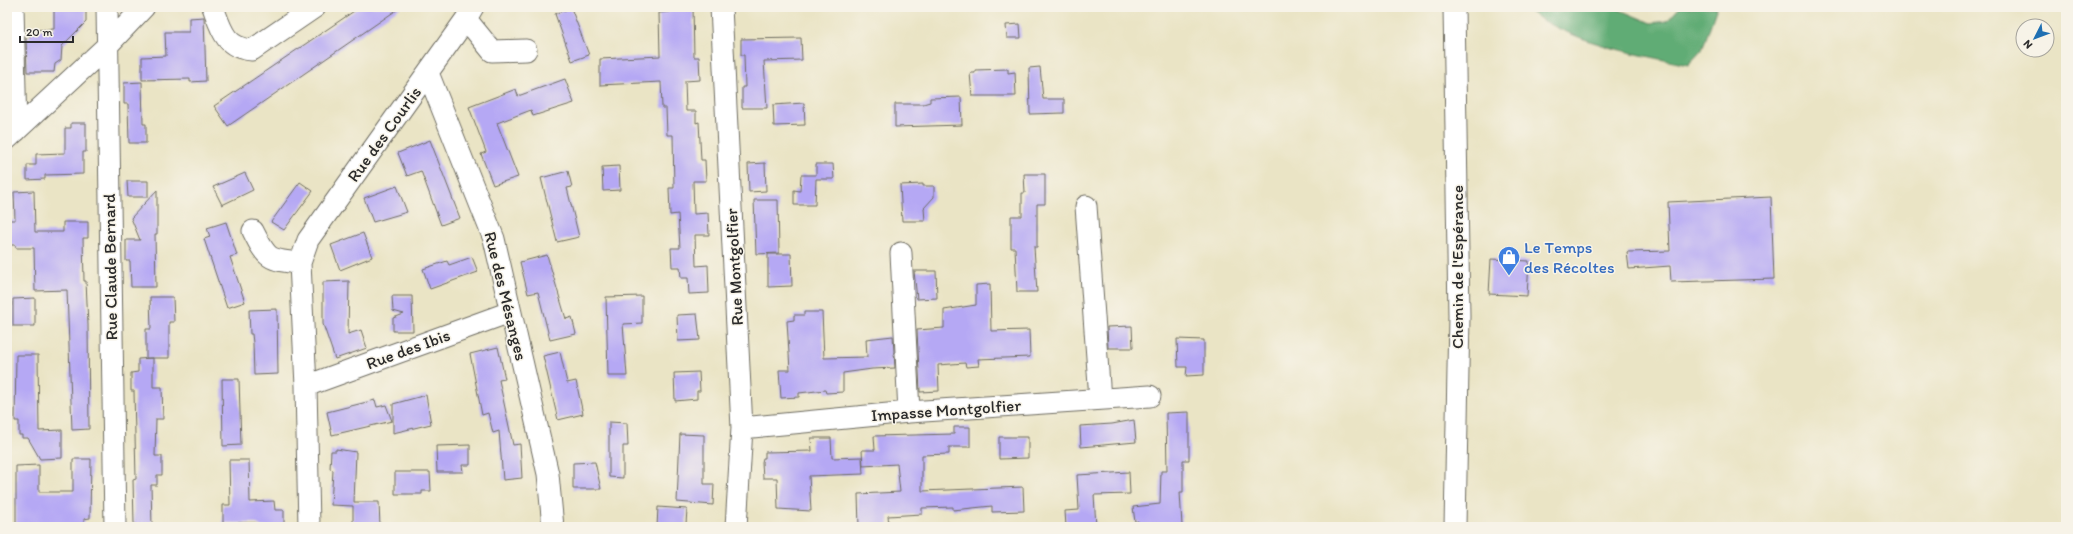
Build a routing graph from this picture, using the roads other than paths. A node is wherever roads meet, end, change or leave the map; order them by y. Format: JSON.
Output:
{"nodes":[{"id":1,"x":13,"y":7,"type":"edge"},
{"id":2,"x":107,"y":7,"type":"edge"},
{"id":3,"x":144,"y":7,"type":"edge"},
{"id":4,"x":213,"y":7,"type":"edge"},
{"id":5,"x":315,"y":7,"type":"edge"},
{"id":6,"x":721,"y":7,"type":"edge"},
{"id":7,"x":1454,"y":7,"type":"edge"},
{"id":8,"x":469,"y":13,"type":"edge"},
{"id":9,"x":107,"y":46,"type":"junction"},
{"id":10,"x":526,"y":50,"type":"dead end"},
{"id":11,"x":428,"y":73,"type":"junction"},
{"id":12,"x":12,"y":135,"type":"edge"},
{"id":13,"x":1086,"y":206,"type":"dead end"},
{"id":14,"x":253,"y":231,"type":"dead end"},
{"id":15,"x":901,"y":253,"type":"dead end"},
{"id":16,"x":300,"y":263,"type":"junction"},
{"id":17,"x":510,"y":312,"type":"junction"},
{"id":18,"x":306,"y":386,"type":"junction"},
{"id":19,"x":1150,"y":396,"type":"dead end"},
{"id":20,"x":1100,"y":399,"type":"junction"},
{"id":21,"x":909,"y":412,"type":"junction"},
{"id":22,"x":742,"y":428,"type":"junction"},
{"id":23,"x":115,"y":527,"type":"edge"},
{"id":24,"x":309,"y":527,"type":"edge"},
{"id":25,"x":553,"y":527,"type":"edge"},
{"id":26,"x":736,"y":527,"type":"edge"},
{"id":27,"x":1455,"y":527,"type":"edge"}],
"edges":[{"from":1,"to":12,"type":"street"},
{"from":2,"to":9,"type":"street","name":"Rue Claude Bernard"},
{"from":3,"to":9,"type":"street"},
{"from":4,"to":5,"type":"street"},
{"from":6,"to":22,"type":"street","name":"Rue Montgolfier"},
{"from":7,"to":27,"type":"street","name":"Chemin de l'Espérance"},
{"from":8,"to":10,"type":"street"},
{"from":8,"to":11,"type":"street","name":"Rue des Courlis"},
{"from":9,"to":12,"type":"street"},
{"from":9,"to":23,"type":"street","name":"Rue Claude Bernard"},
{"from":11,"to":16,"type":"street","name":"Rue des Courlis"},
{"from":11,"to":17,"type":"street","name":"Rue des Mésanges"},
{"from":13,"to":20,"type":"street"},
{"from":14,"to":16,"type":"street"},
{"from":15,"to":21,"type":"street"},
{"from":16,"to":18,"type":"street","name":"Rue des Courlis"},
{"from":17,"to":18,"type":"street","name":"Rue des Ibis"},
{"from":17,"to":25,"type":"street","name":"Rue des Mésanges"},
{"from":18,"to":24,"type":"street","name":"Rue des Courlis"},
{"from":19,"to":20,"type":"street","name":"Impasse Montgolfier"},
{"from":20,"to":21,"type":"street","name":"Impasse Montgolfier"},
{"from":21,"to":22,"type":"street","name":"Impasse Montgolfier"},
{"from":22,"to":26,"type":"street","name":"Rue Montgolfier"}]}
